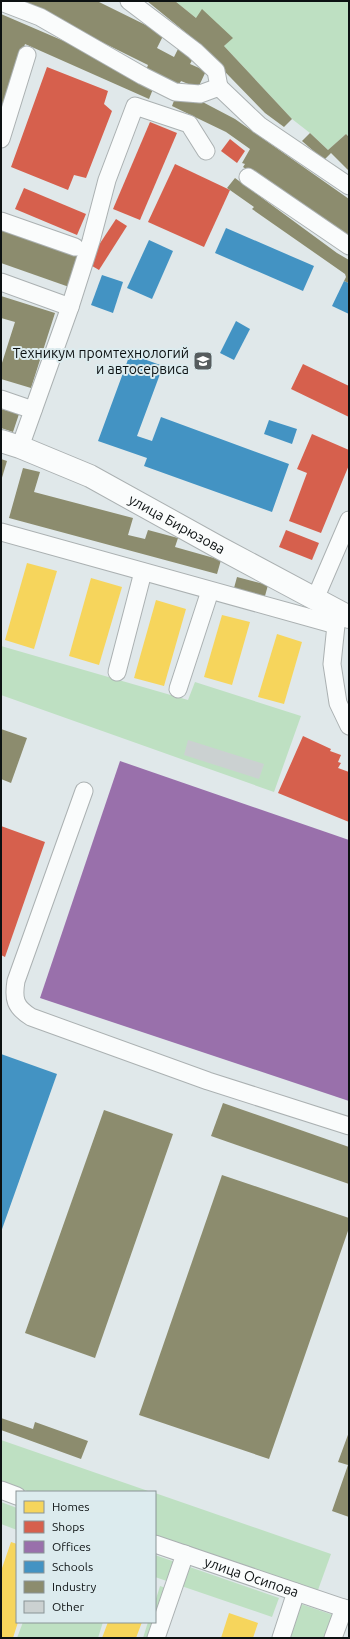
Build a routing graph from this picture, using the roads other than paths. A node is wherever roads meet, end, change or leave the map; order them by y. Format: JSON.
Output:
{"nodes":[{"id":1,"x":129,"y":1,"type":"edge"},
{"id":2,"x":1,"y":2,"type":"edge"},
{"id":3,"x":27,"y":54,"type":"dead end"},
{"id":4,"x":219,"y":87,"type":"junction"},
{"id":5,"x":1,"y":139,"type":"edge"},
{"id":6,"x":206,"y":151,"type":"dead end"},
{"id":7,"x":248,"y":177,"type":"dead end"},
{"id":8,"x":349,"y":186,"type":"edge"},
{"id":9,"x":1,"y":221,"type":"edge"},
{"id":10,"x":349,"y":246,"type":"edge"},
{"id":11,"x":75,"y":247,"type":"dead end"},
{"id":12,"x":1,"y":282,"type":"edge"},
{"id":13,"x":70,"y":307,"type":"junction"},
{"id":14,"x":1,"y":399,"type":"edge"},
{"id":15,"x":33,"y":410,"type":"junction"},
{"id":16,"x":11,"y":444,"type":"edge"},
{"id":17,"x":349,"y":520,"type":"edge"},
{"id":18,"x":1,"y":532,"type":"edge"},
{"id":19,"x":143,"y":572,"type":"junction"},
{"id":20,"x":210,"y":591,"type":"junction"},
{"id":21,"x":315,"y":600,"type":"junction"},
{"id":22,"x":342,"y":618,"type":"edge"},
{"id":23,"x":117,"y":672,"type":"dead end"},
{"id":24,"x":178,"y":689,"type":"dead end"},
{"id":25,"x":349,"y":726,"type":"edge"},
{"id":26,"x":84,"y":791,"type":"dead end"},
{"id":27,"x":349,"y":1126,"type":"edge"},
{"id":28,"x":1,"y":1490,"type":"edge"},
{"id":29,"x":16,"y":1496,"type":"edge"},
{"id":30,"x":156,"y":1544,"type":"edge"},
{"id":31,"x":185,"y":1554,"type":"junction"},
{"id":32,"x":296,"y":1592,"type":"junction"},
{"id":33,"x":346,"y":1609,"type":"edge"},
{"id":34,"x":156,"y":1638,"type":"edge"},
{"id":35,"x":281,"y":1638,"type":"edge"},
{"id":36,"x":334,"y":1638,"type":"edge"}],
"edges":[{"from":1,"to":4,"type":"street"},
{"from":2,"to":4,"type":"street"},
{"from":3,"to":5,"type":"street"},
{"from":4,"to":8,"type":"street"},
{"from":6,"to":13,"type":"street"},
{"from":7,"to":10,"type":"street"},
{"from":9,"to":11,"type":"street"},
{"from":12,"to":13,"type":"street"},
{"from":13,"to":15,"type":"street"},
{"from":14,"to":15,"type":"street"},
{"from":15,"to":16,"type":"street"},
{"from":16,"to":21,"type":"main road","name":"улица Бирюзова"},
{"from":17,"to":21,"type":"street"},
{"from":18,"to":19,"type":"street"},
{"from":19,"to":20,"type":"street"},
{"from":19,"to":23,"type":"street"},
{"from":20,"to":22,"type":"street"},
{"from":20,"to":24,"type":"street"},
{"from":21,"to":22,"type":"main road","name":"улица Бирюзова"},
{"from":22,"to":25,"type":"street"},
{"from":26,"to":27,"type":"street"},
{"from":28,"to":29,"type":"street"},
{"from":30,"to":31,"type":"street","name":"улица Осипова"},
{"from":31,"to":32,"type":"street","name":"улица Осипова"},
{"from":31,"to":34,"type":"street"},
{"from":32,"to":33,"type":"street","name":"улица Осипова"},
{"from":32,"to":35,"type":"street"},
{"from":33,"to":36,"type":"street"}]}
